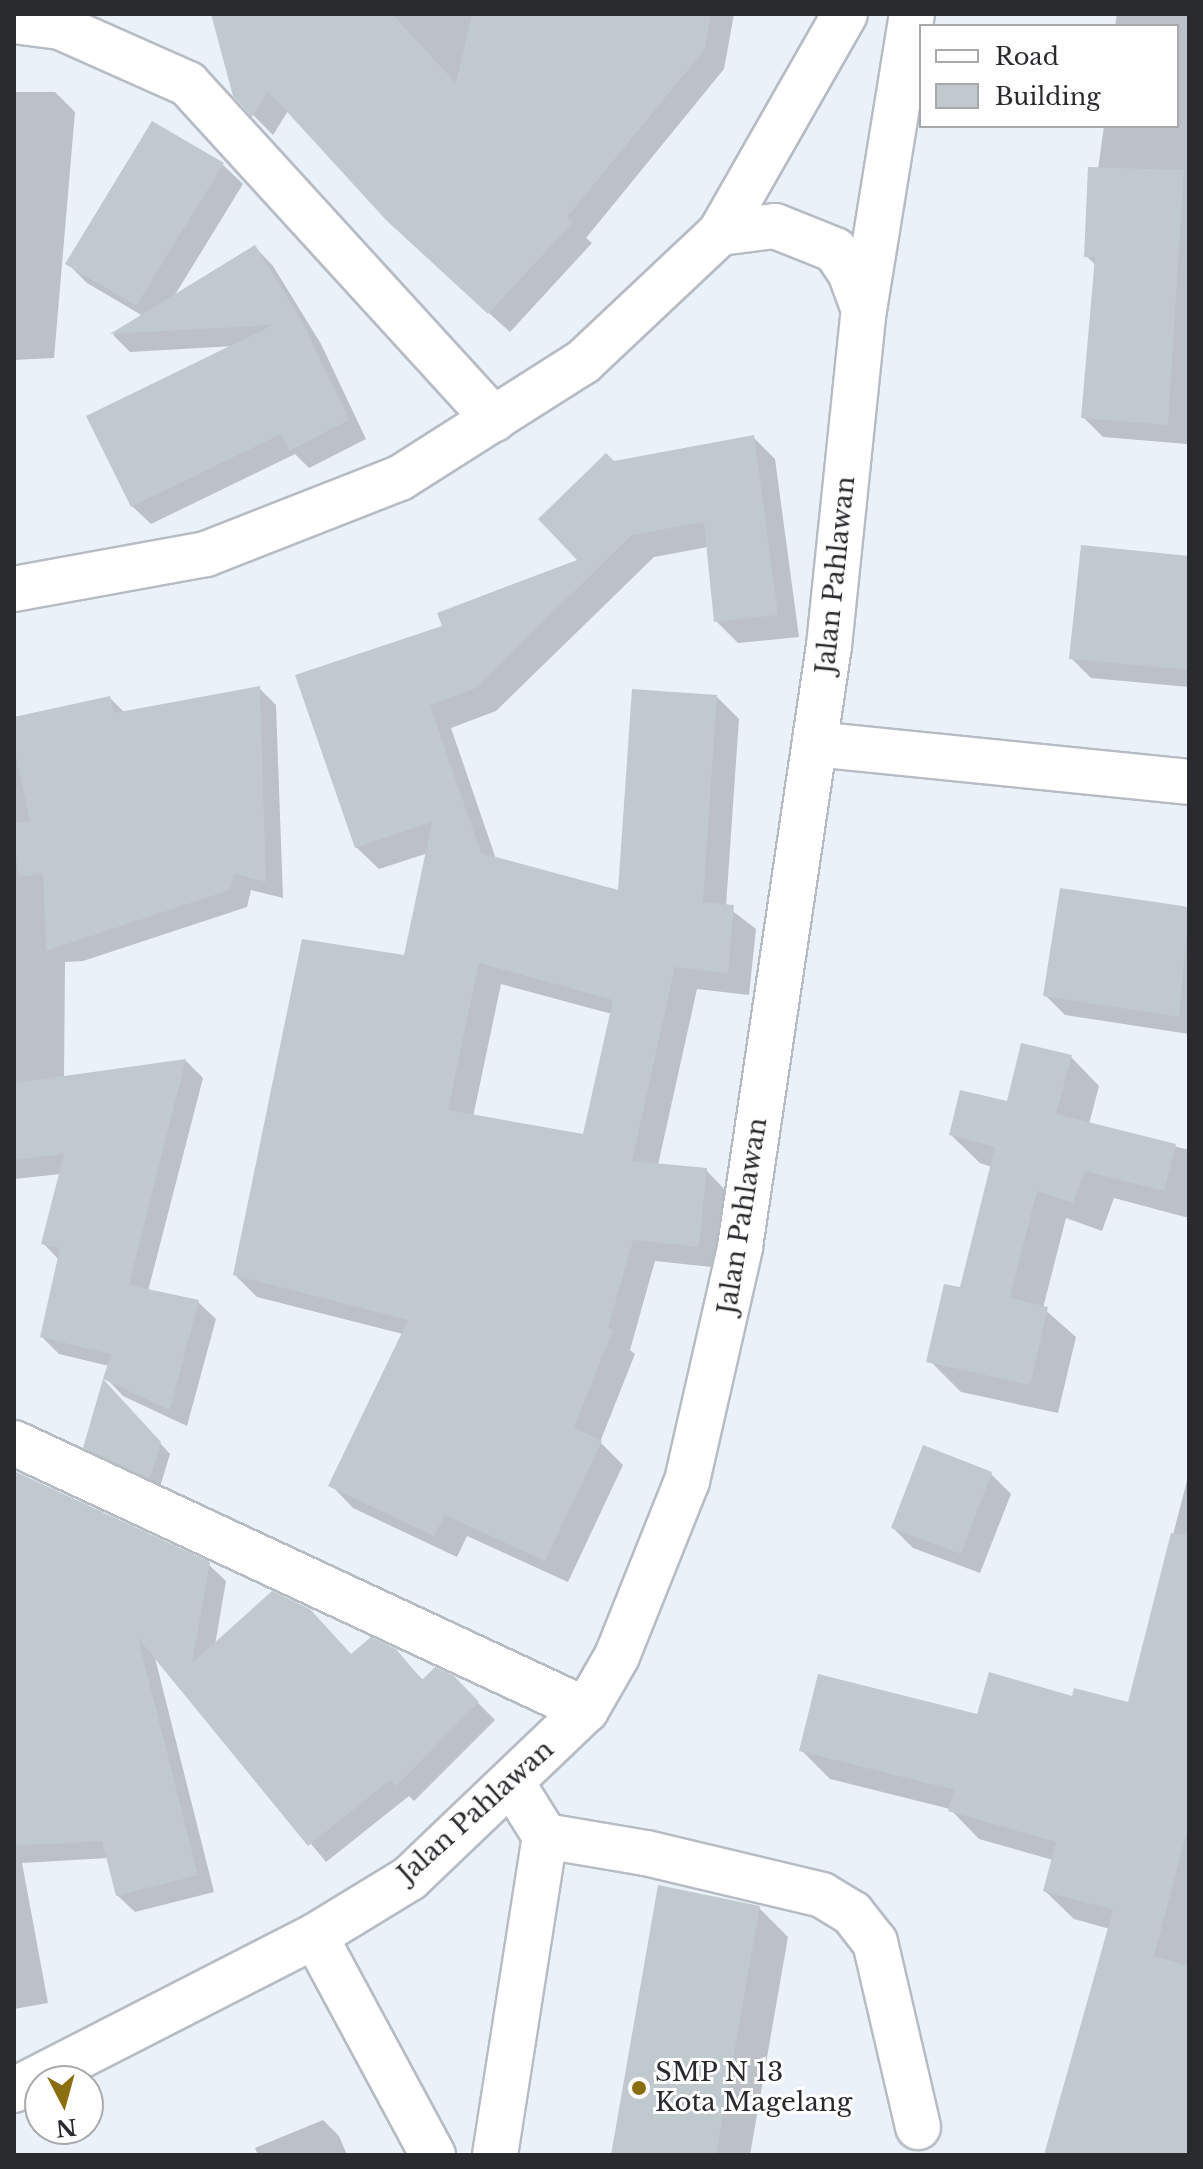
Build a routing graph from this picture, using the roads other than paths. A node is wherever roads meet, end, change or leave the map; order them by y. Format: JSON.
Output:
{"nodes":[{"id":1,"x":845,"y":14,"type":"edge"},
{"id":2,"x":912,"y":14,"type":"edge"},
{"id":3,"x":14,"y":21,"type":"edge"},
{"id":4,"x":720,"y":233,"type":"junction"},
{"id":5,"x":864,"y":310,"type":"junction"},
{"id":6,"x":494,"y":419,"type":"junction"},
{"id":7,"x":14,"y":589,"type":"edge"},
{"id":8,"x":815,"y":744,"type":"junction"},
{"id":9,"x":1189,"y":782,"type":"edge"},
{"id":10,"x":14,"y":1443,"type":"edge"},
{"id":11,"x":586,"y":1710,"type":"junction"},
{"id":12,"x":512,"y":1783,"type":"junction"},
{"id":13,"x":545,"y":1836,"type":"junction"},
{"id":14,"x":315,"y":1936,"type":"junction"},
{"id":15,"x":14,"y":2090,"type":"edge"},
{"id":16,"x":918,"y":2127,"type":"dead end"},
{"id":17,"x":433,"y":2155,"type":"edge"},
{"id":18,"x":495,"y":2155,"type":"edge"}],
"edges":[{"from":1,"to":4,"type":"main road"},
{"from":2,"to":5,"type":"main road","name":"Jalan Pahlawan"},
{"from":3,"to":6,"type":"main road"},
{"from":4,"to":5,"type":"main road"},
{"from":4,"to":6,"type":"main road"},
{"from":5,"to":8,"type":"main road","name":"Jalan Pahlawan"},
{"from":6,"to":7,"type":"main road"},
{"from":8,"to":9,"type":"main road"},
{"from":8,"to":11,"type":"main road","name":"Jalan Pahlawan"},
{"from":10,"to":11,"type":"main road"},
{"from":11,"to":12,"type":"main road","name":"Jalan Pahlawan"},
{"from":12,"to":13,"type":"main road"},
{"from":12,"to":14,"type":"main road","name":"Jalan Pahlawan"},
{"from":13,"to":16,"type":"main road"},
{"from":13,"to":18,"type":"main road"},
{"from":14,"to":15,"type":"main road","name":"Jalan Pahlawan"},
{"from":14,"to":17,"type":"main road"}]}
